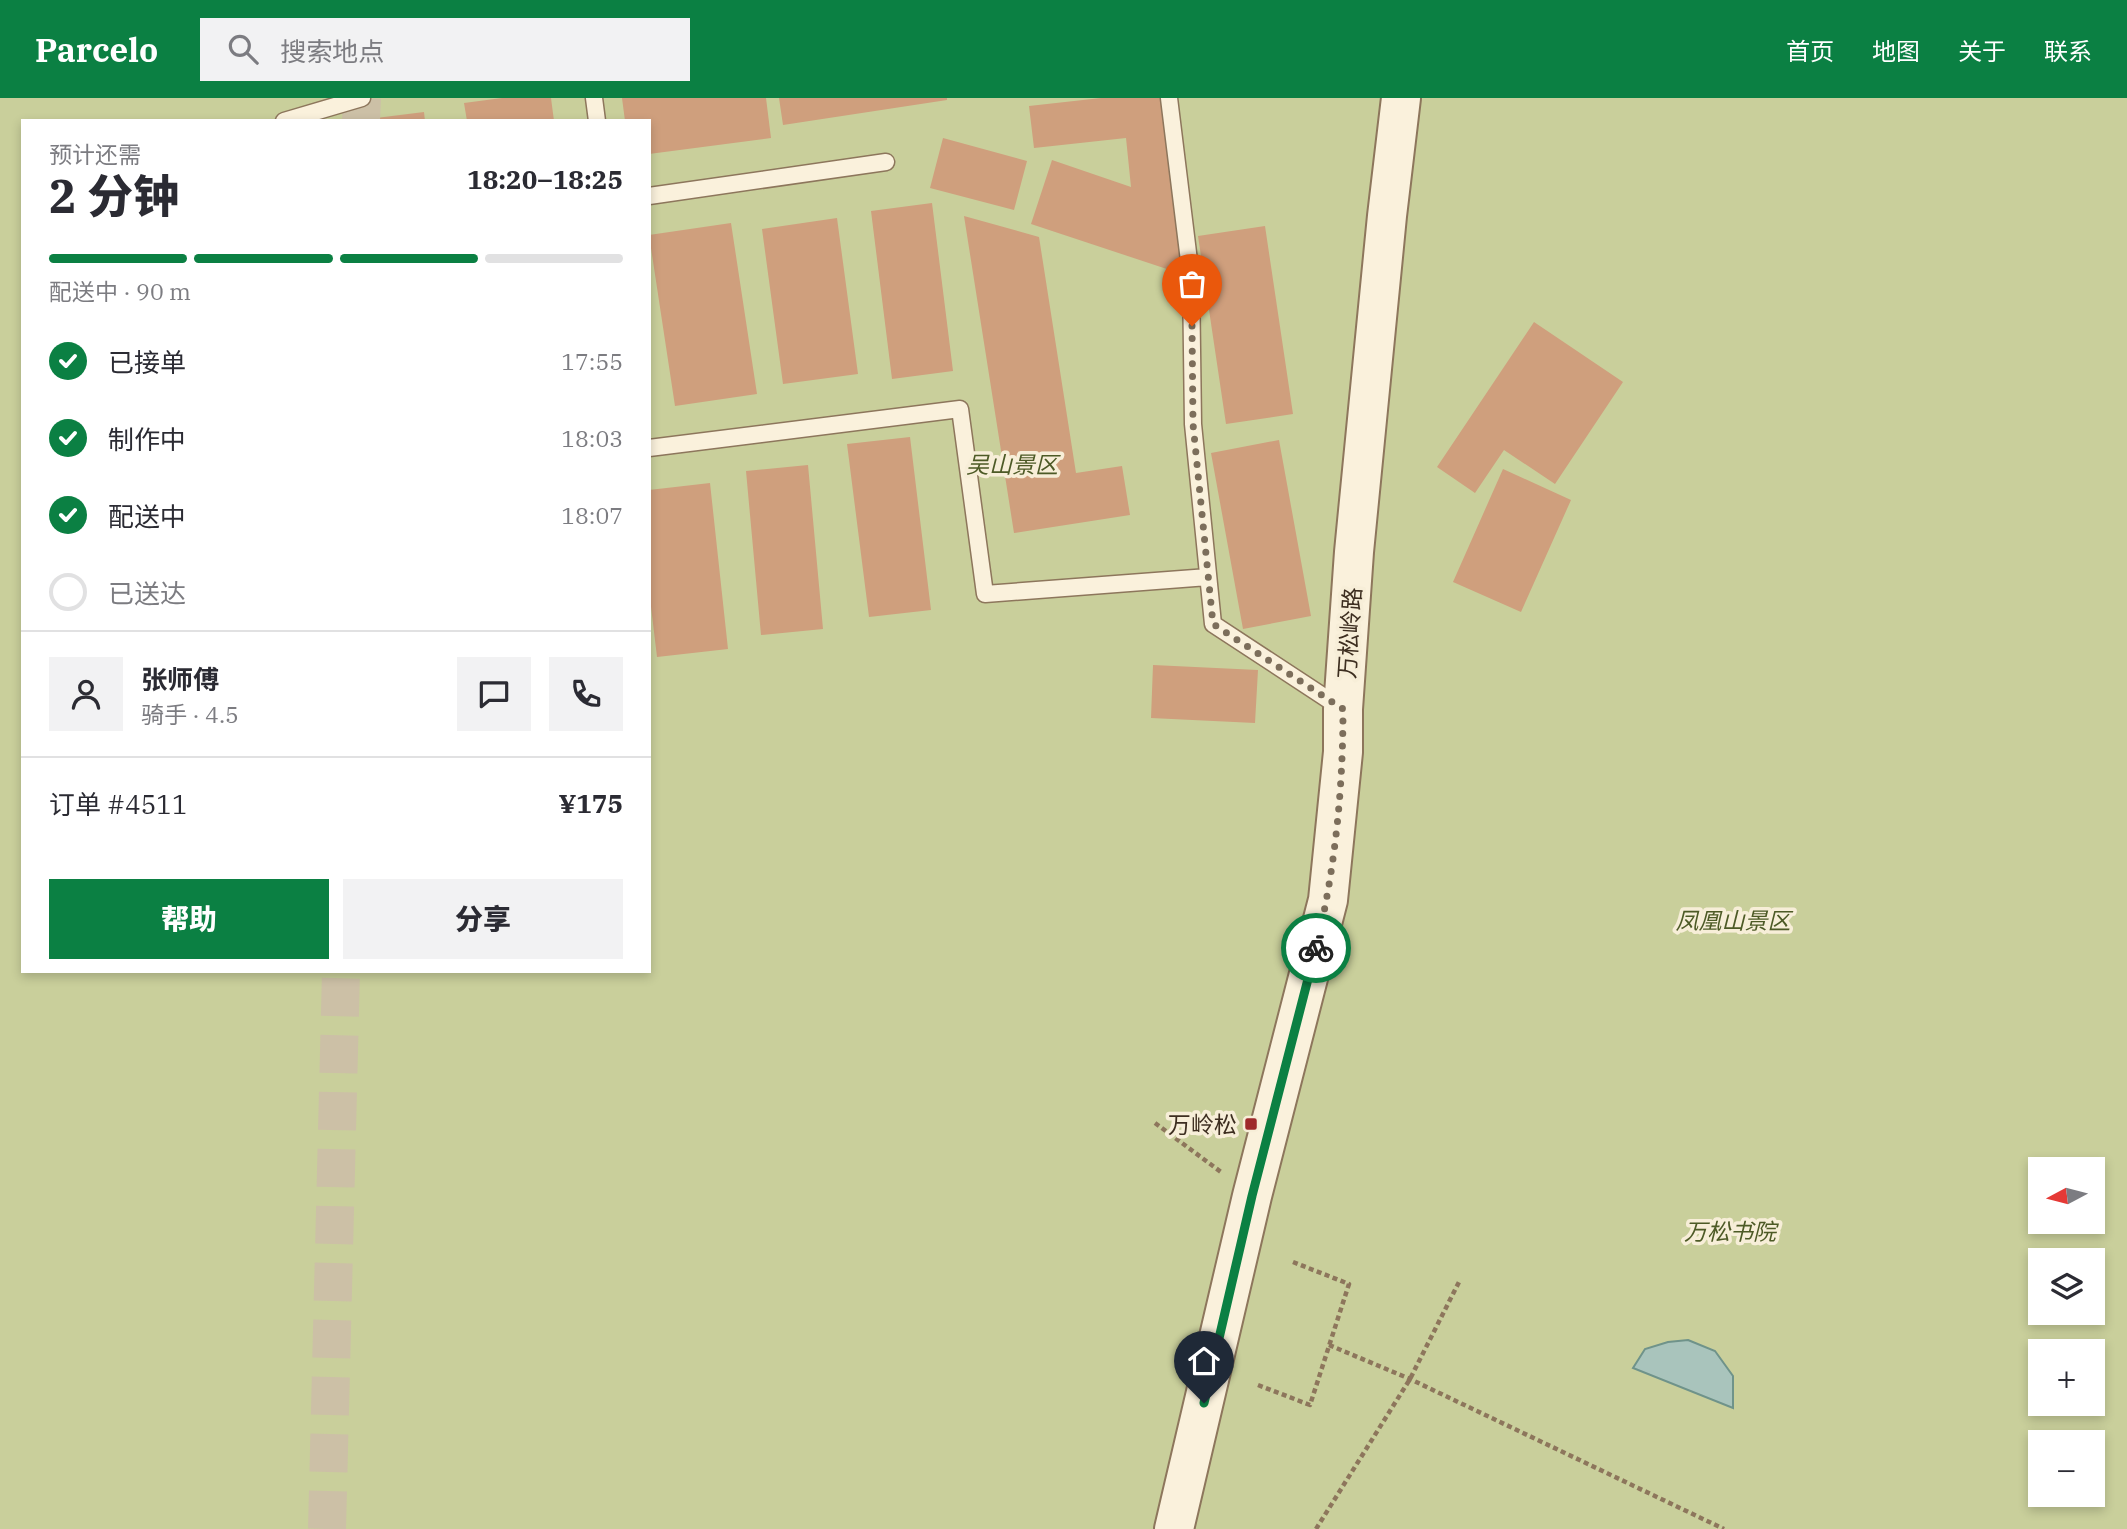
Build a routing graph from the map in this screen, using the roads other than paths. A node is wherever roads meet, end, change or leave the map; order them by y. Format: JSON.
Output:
{"nodes":[{"id":1,"x":362,"y":98,"type":"edge"},
{"id":2,"x":594,"y":98,"type":"edge"},
{"id":3,"x":1169,"y":98,"type":"edge"},
{"id":4,"x":1401,"y":98,"type":"edge"},
{"id":5,"x":291,"y":119,"type":"edge"},
{"id":6,"x":597,"y":119,"type":"edge"},
{"id":7,"x":886,"y":162,"type":"dead end"},
{"id":8,"x":651,"y":196,"type":"edge"},
{"id":9,"x":651,"y":447,"type":"edge"},
{"id":10,"x":1208,"y":577,"type":"junction"},
{"id":11,"x":1343,"y":709,"type":"junction"},
{"id":12,"x":1174,"y":1529,"type":"edge"}],
"edges":[{"from":1,"to":5,"type":"lane"},
{"from":2,"to":6,"type":"lane"},
{"from":3,"to":10,"type":"lane"},
{"from":4,"to":11,"type":"street","name":"万松岭路"},
{"from":7,"to":8,"type":"lane"},
{"from":9,"to":10,"type":"lane"},
{"from":10,"to":11,"type":"lane"},
{"from":11,"to":12,"type":"street","name":"万松岭路"}]}
